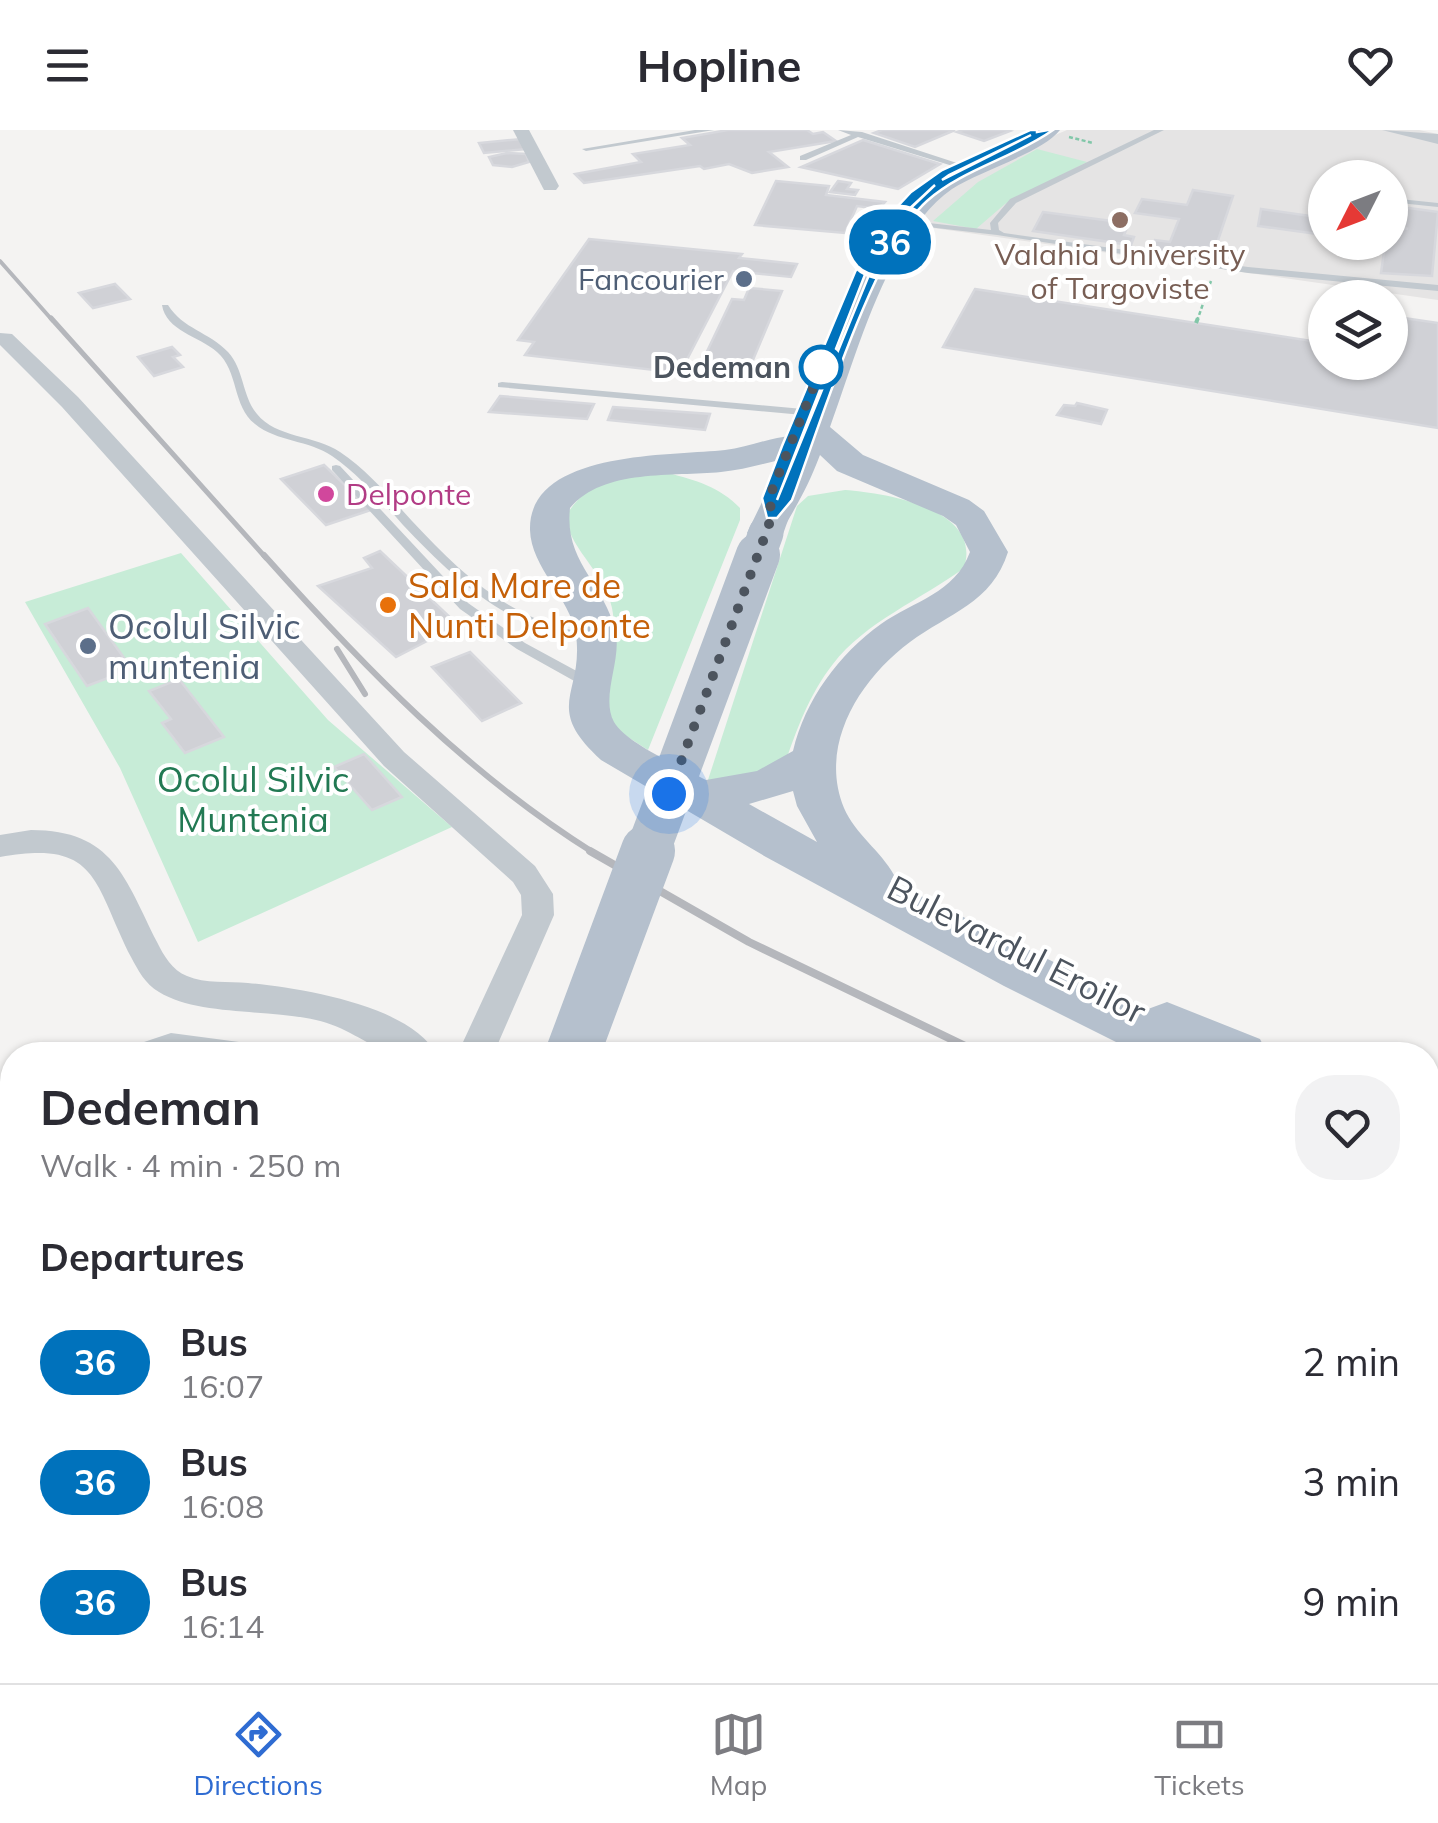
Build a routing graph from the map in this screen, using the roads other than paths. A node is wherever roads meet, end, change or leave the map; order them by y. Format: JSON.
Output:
{"nodes":[{"id":1,"x":521,"y":130,"type":"edge"},
{"id":2,"x":710,"y":130,"type":"edge"},
{"id":3,"x":842,"y":130,"type":"edge"},
{"id":4,"x":1033,"y":130,"type":"edge"},
{"id":5,"x":1048,"y":130,"type":"edge"},
{"id":6,"x":1160,"y":130,"type":"edge"},
{"id":7,"x":1390,"y":130,"type":"edge"},
{"id":8,"x":864,"y":132,"type":"edge"},
{"id":9,"x":1438,"y":139,"type":"edge"},
{"id":10,"x":586,"y":149,"type":"dead end"},
{"id":11,"x":803,"y":158,"type":"dead end"},
{"id":12,"x":959,"y":165,"type":"junction"},
{"id":13,"x":550,"y":186,"type":"dead end"},
{"id":14,"x":1408,"y":202,"type":"edge"},
{"id":15,"x":1438,"y":205,"type":"edge"},
{"id":16,"x":902,"y":222,"type":"junction"},
{"id":17,"x":998,"y":233,"type":"junction"},
{"id":18,"x":1438,"y":288,"type":"edge"},
{"id":19,"x":165,"y":307,"type":"dead end"},
{"id":20,"x":5,"y":338,"type":"dead end"},
{"id":21,"x":502,"y":386,"type":"dead end"},
{"id":22,"x":801,"y":429,"type":"junction"},
{"id":23,"x":313,"y":443,"type":"junction"},
{"id":24,"x":678,"y":464,"type":"junction"},
{"id":25,"x":902,"y":486,"type":"junction"},
{"id":26,"x":774,"y":516,"type":"junction"},
{"id":27,"x":597,"y":638,"type":"junction"},
{"id":28,"x":590,"y":684,"type":"junction"},
{"id":29,"x":809,"y":777,"type":"junction"},
{"id":30,"x":699,"y":797,"type":"junction"},
{"id":31,"x":780,"y":843,"type":"junction"},
{"id":32,"x":0,"y":846,"type":"edge"},
{"id":33,"x":870,"y":875,"type":"junction"},
{"id":34,"x":163,"y":1042,"type":"edge"},
{"id":35,"x":192,"y":1042,"type":"edge"},
{"id":36,"x":403,"y":1042,"type":"edge"},
{"id":37,"x":481,"y":1042,"type":"edge"},
{"id":38,"x":577,"y":1042,"type":"edge"},
{"id":39,"x":1166,"y":1042,"type":"edge"},
{"id":40,"x":1212,"y":1042,"type":"edge"}],
"edges":[{"from":1,"to":13,"type":"street"},
{"from":2,"to":10,"type":"lane"},
{"from":3,"to":8,"type":"lane"},
{"from":4,"to":12,"type":"main road"},
{"from":5,"to":16,"type":"main road"},
{"from":6,"to":17,"type":"lane"},
{"from":7,"to":9,"type":"street"},
{"from":8,"to":11,"type":"lane"},
{"from":8,"to":12,"type":"lane"},
{"from":12,"to":22,"type":"main road"},
{"from":14,"to":15,"type":"lane"},
{"from":16,"to":17,"type":"lane"},
{"from":16,"to":22,"type":"main road"},
{"from":17,"to":18,"type":"lane"},
{"from":19,"to":23,"type":"lane"},
{"from":20,"to":37,"type":"street"},
{"from":21,"to":22,"type":"lane"},
{"from":22,"to":24,"type":"main road"},
{"from":22,"to":25,"type":"main road"},
{"from":22,"to":26,"type":"main road"},
{"from":23,"to":27,"type":"lane"},
{"from":23,"to":28,"type":"lane"},
{"from":24,"to":26,"type":"main road"},
{"from":24,"to":27,"type":"main road"},
{"from":25,"to":26,"type":"main road"},
{"from":25,"to":29,"type":"main road"},
{"from":26,"to":38,"type":"main road","bridge":true},
{"from":27,"to":28,"type":"main road","name":"Bulevardul Eroilor"},
{"from":28,"to":30,"type":"main road","name":"Bulevardul Eroilor"},
{"from":29,"to":30,"type":"main road"},
{"from":29,"to":31,"type":"main road"},
{"from":29,"to":33,"type":"main road"},
{"from":30,"to":31,"type":"main road","name":"Bulevardul Eroilor"},
{"from":31,"to":33,"type":"main road","name":"Bulevardul Eroilor"},
{"from":31,"to":39,"type":"main road","name":"Bulevardul Eroilor"},
{"from":32,"to":36,"type":"street"},
{"from":33,"to":40,"type":"main road","name":"Bulevardul Eroilor"},
{"from":34,"to":35,"type":"lane"}]}
